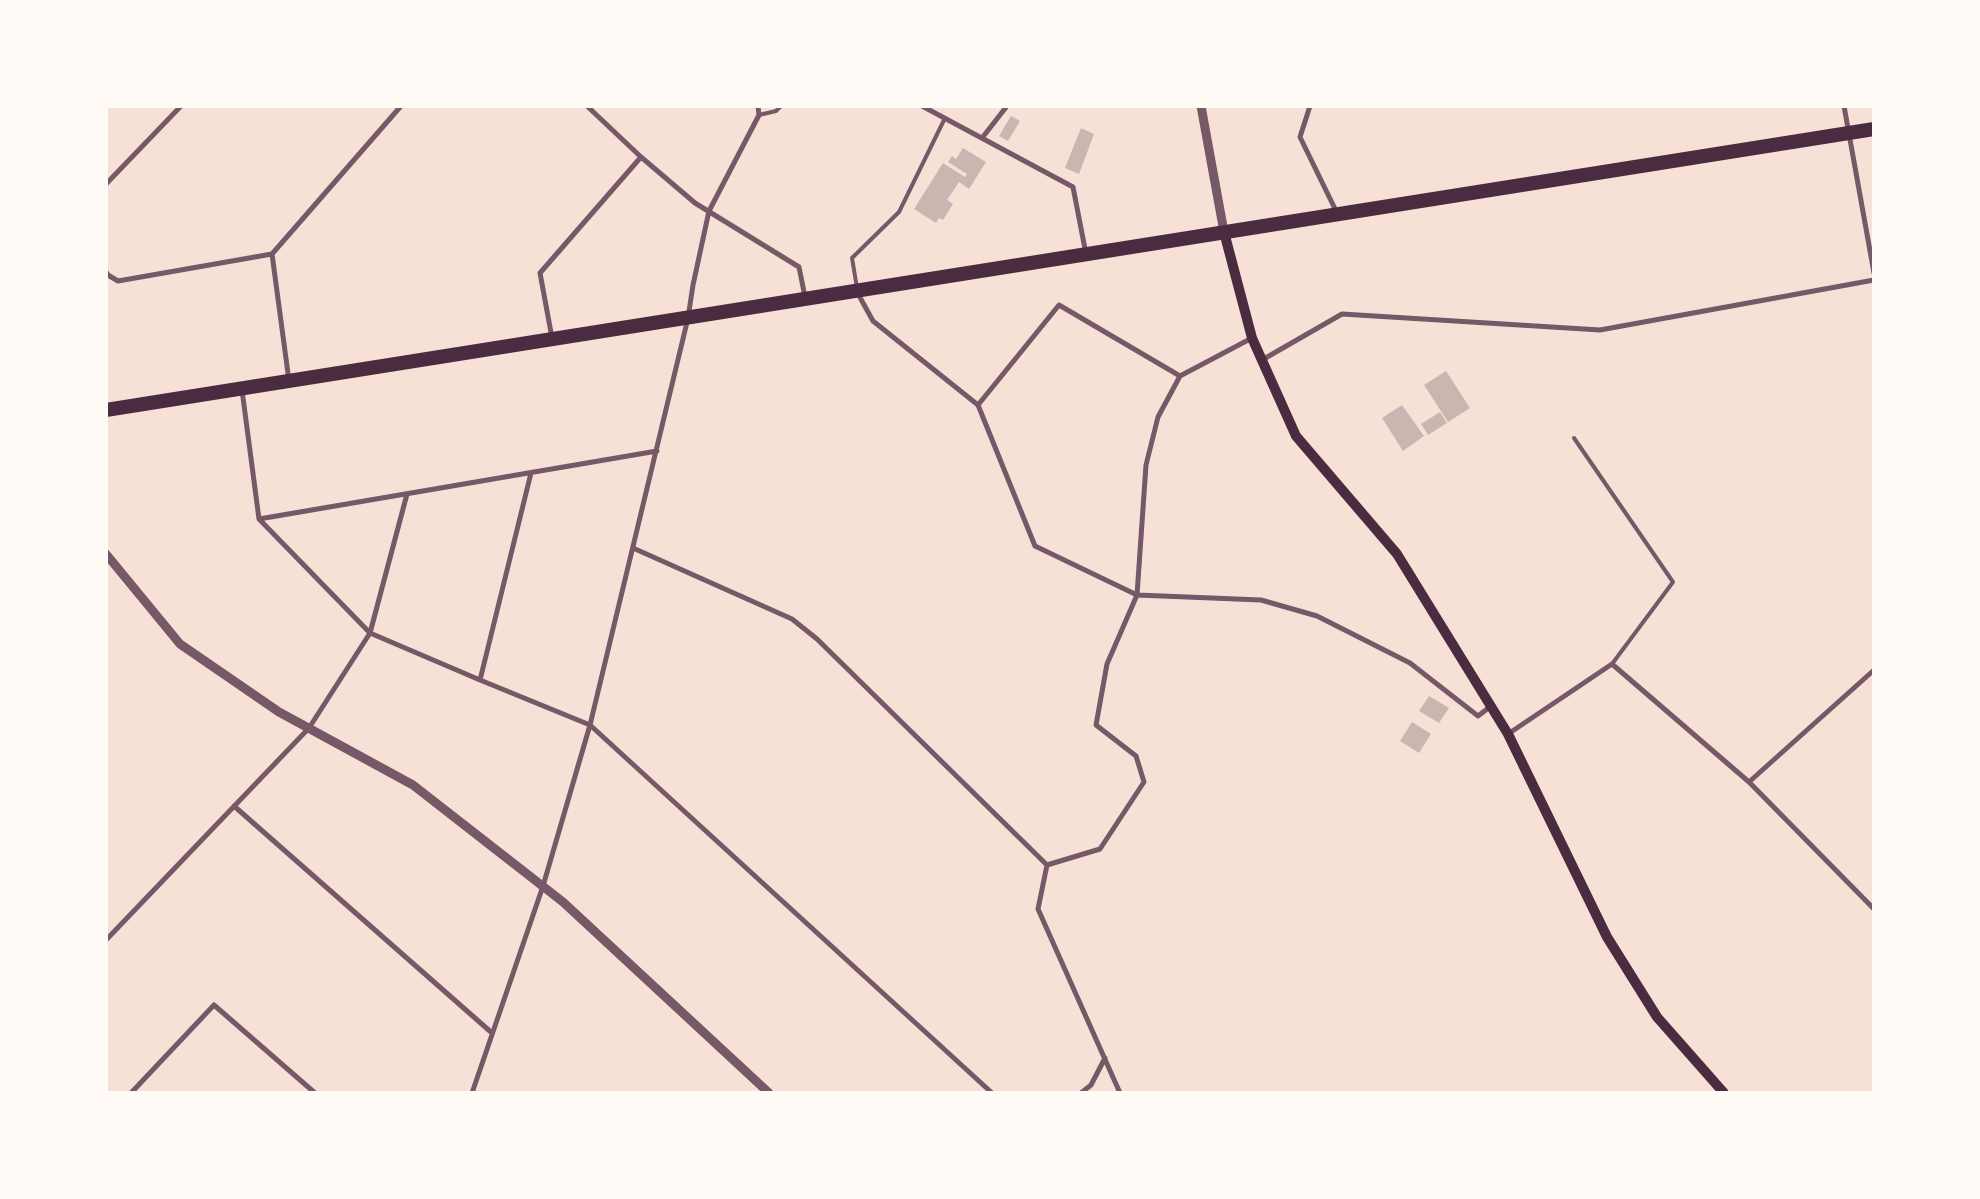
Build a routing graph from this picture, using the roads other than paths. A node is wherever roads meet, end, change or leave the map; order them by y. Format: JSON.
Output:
{"nodes":[{"id":1,"x":181,"y":106,"type":"edge"},
{"id":2,"x":401,"y":106,"type":"edge"},
{"id":3,"x":588,"y":106,"type":"edge"},
{"id":4,"x":758,"y":106,"type":"edge"},
{"id":5,"x":781,"y":106,"type":"edge"},
{"id":6,"x":922,"y":106,"type":"edge"},
{"id":7,"x":1007,"y":106,"type":"edge"},
{"id":8,"x":1201,"y":106,"type":"edge"},
{"id":9,"x":1310,"y":106,"type":"edge"},
{"id":10,"x":1844,"y":106,"type":"edge"},
{"id":11,"x":759,"y":115,"type":"junction"},
{"id":12,"x":945,"y":118,"type":"junction"},
{"id":13,"x":1874,"y":129,"type":"edge"},
{"id":14,"x":1848,"y":134,"type":"junction"},
{"id":15,"x":982,"y":138,"type":"junction"},
{"id":16,"x":641,"y":157,"type":"junction"},
{"id":17,"x":106,"y":184,"type":"edge"},
{"id":18,"x":710,"y":211,"type":"junction"},
{"id":19,"x":1337,"y":213,"type":"junction"},
{"id":20,"x":1224,"y":232,"type":"junction"},
{"id":21,"x":272,"y":254,"type":"junction"},
{"id":22,"x":1086,"y":254,"type":"junction"},
{"id":23,"x":106,"y":272,"type":"edge"},
{"id":24,"x":1874,"y":273,"type":"edge"},
{"id":25,"x":1874,"y":280,"type":"edge"},
{"id":26,"x":857,"y":292,"type":"junction"},
{"id":27,"x":806,"y":299,"type":"junction"},
{"id":28,"x":688,"y":318,"type":"junction"},
{"id":29,"x":552,"y":338,"type":"junction"},
{"id":30,"x":1252,"y":338,"type":"junction"},
{"id":31,"x":1262,"y":361,"type":"junction"},
{"id":32,"x":1180,"y":376,"type":"junction"},
{"id":33,"x":289,"y":381,"type":"junction"},
{"id":34,"x":242,"y":389,"type":"junction"},
{"id":35,"x":978,"y":405,"type":"junction"},
{"id":36,"x":106,"y":410,"type":"edge"},
{"id":37,"x":1574,"y":438,"type":"dead end"},
{"id":38,"x":657,"y":451,"type":"junction"},
{"id":39,"x":531,"y":473,"type":"junction"},
{"id":40,"x":407,"y":494,"type":"junction"},
{"id":41,"x":259,"y":520,"type":"junction"},
{"id":42,"x":633,"y":548,"type":"junction"},
{"id":43,"x":106,"y":554,"type":"edge"},
{"id":44,"x":1137,"y":595,"type":"junction"},
{"id":45,"x":370,"y":633,"type":"junction"},
{"id":46,"x":1612,"y":664,"type":"junction"},
{"id":47,"x":1874,"y":670,"type":"edge"},
{"id":48,"x":480,"y":680,"type":"junction"},
{"id":49,"x":1491,"y":706,"type":"junction"},
{"id":50,"x":590,"y":725,"type":"junction"},
{"id":51,"x":310,"y":728,"type":"junction"},
{"id":52,"x":1508,"y":734,"type":"junction"},
{"id":53,"x":1749,"y":782,"type":"junction"},
{"id":54,"x":234,"y":806,"type":"junction"},
{"id":55,"x":1047,"y":865,"type":"junction"},
{"id":56,"x":543,"y":886,"type":"junction"},
{"id":57,"x":1874,"y":909,"type":"edge"},
{"id":58,"x":106,"y":940,"type":"edge"},
{"id":59,"x":492,"y":1033,"type":"junction"},
{"id":60,"x":1105,"y":1058,"type":"junction"},
{"id":61,"x":131,"y":1093,"type":"edge"},
{"id":62,"x":316,"y":1093,"type":"edge"},
{"id":63,"x":472,"y":1093,"type":"edge"},
{"id":64,"x":769,"y":1093,"type":"edge"},
{"id":65,"x":992,"y":1093,"type":"edge"},
{"id":66,"x":1081,"y":1093,"type":"edge"},
{"id":67,"x":1120,"y":1093,"type":"edge"},
{"id":68,"x":1724,"y":1093,"type":"edge"}],
"edges":[{"from":1,"to":17,"type":"street"},
{"from":2,"to":21,"type":"street"},
{"from":3,"to":16,"type":"street"},
{"from":4,"to":11,"type":"street"},
{"from":5,"to":11,"type":"lane"},
{"from":6,"to":12,"type":"street"},
{"from":7,"to":15,"type":"street"},
{"from":8,"to":20,"type":"street"},
{"from":9,"to":19,"type":"street"},
{"from":10,"to":14,"type":"street"},
{"from":11,"to":18,"type":"street"},
{"from":12,"to":15,"type":"street"},
{"from":12,"to":26,"type":"lane"},
{"from":13,"to":14,"type":"highway"},
{"from":14,"to":19,"type":"highway"},
{"from":14,"to":24,"type":"street"},
{"from":15,"to":22,"type":"street"},
{"from":16,"to":18,"type":"street"},
{"from":16,"to":29,"type":"street"},
{"from":18,"to":27,"type":"street"},
{"from":18,"to":28,"type":"street"},
{"from":19,"to":20,"type":"highway"},
{"from":20,"to":22,"type":"highway"},
{"from":20,"to":30,"type":"main road"},
{"from":21,"to":23,"type":"street"},
{"from":21,"to":33,"type":"street"},
{"from":22,"to":26,"type":"highway"},
{"from":25,"to":31,"type":"street"},
{"from":26,"to":27,"type":"highway"},
{"from":26,"to":35,"type":"street"},
{"from":27,"to":28,"type":"highway"},
{"from":28,"to":29,"type":"highway"},
{"from":28,"to":38,"type":"street"},
{"from":29,"to":33,"type":"highway"},
{"from":30,"to":31,"type":"main road"},
{"from":30,"to":32,"type":"street"},
{"from":31,"to":49,"type":"main road"},
{"from":32,"to":35,"type":"street"},
{"from":32,"to":44,"type":"street"},
{"from":33,"to":34,"type":"highway"},
{"from":34,"to":36,"type":"highway"},
{"from":34,"to":41,"type":"street"},
{"from":35,"to":44,"type":"street"},
{"from":37,"to":46,"type":"lane"},
{"from":38,"to":39,"type":"street"},
{"from":38,"to":42,"type":"street"},
{"from":39,"to":40,"type":"street"},
{"from":39,"to":48,"type":"street"},
{"from":40,"to":41,"type":"street"},
{"from":40,"to":45,"type":"street"},
{"from":41,"to":45,"type":"street"},
{"from":42,"to":50,"type":"street"},
{"from":42,"to":55,"type":"street"},
{"from":43,"to":51,"type":"street"},
{"from":44,"to":49,"type":"street"},
{"from":44,"to":55,"type":"street"},
{"from":45,"to":48,"type":"street"},
{"from":45,"to":51,"type":"street"},
{"from":46,"to":52,"type":"street"},
{"from":46,"to":53,"type":"street"},
{"from":47,"to":53,"type":"street"},
{"from":48,"to":50,"type":"street"},
{"from":49,"to":52,"type":"main road"},
{"from":50,"to":56,"type":"street"},
{"from":50,"to":65,"type":"street"},
{"from":51,"to":54,"type":"street"},
{"from":51,"to":56,"type":"street"},
{"from":52,"to":68,"type":"main road"},
{"from":53,"to":57,"type":"street"},
{"from":54,"to":58,"type":"street"},
{"from":54,"to":59,"type":"street"},
{"from":55,"to":60,"type":"street"},
{"from":56,"to":59,"type":"street"},
{"from":56,"to":64,"type":"street"},
{"from":59,"to":63,"type":"street"},
{"from":60,"to":66,"type":"street"},
{"from":60,"to":67,"type":"street"},
{"from":61,"to":62,"type":"street"}]}
